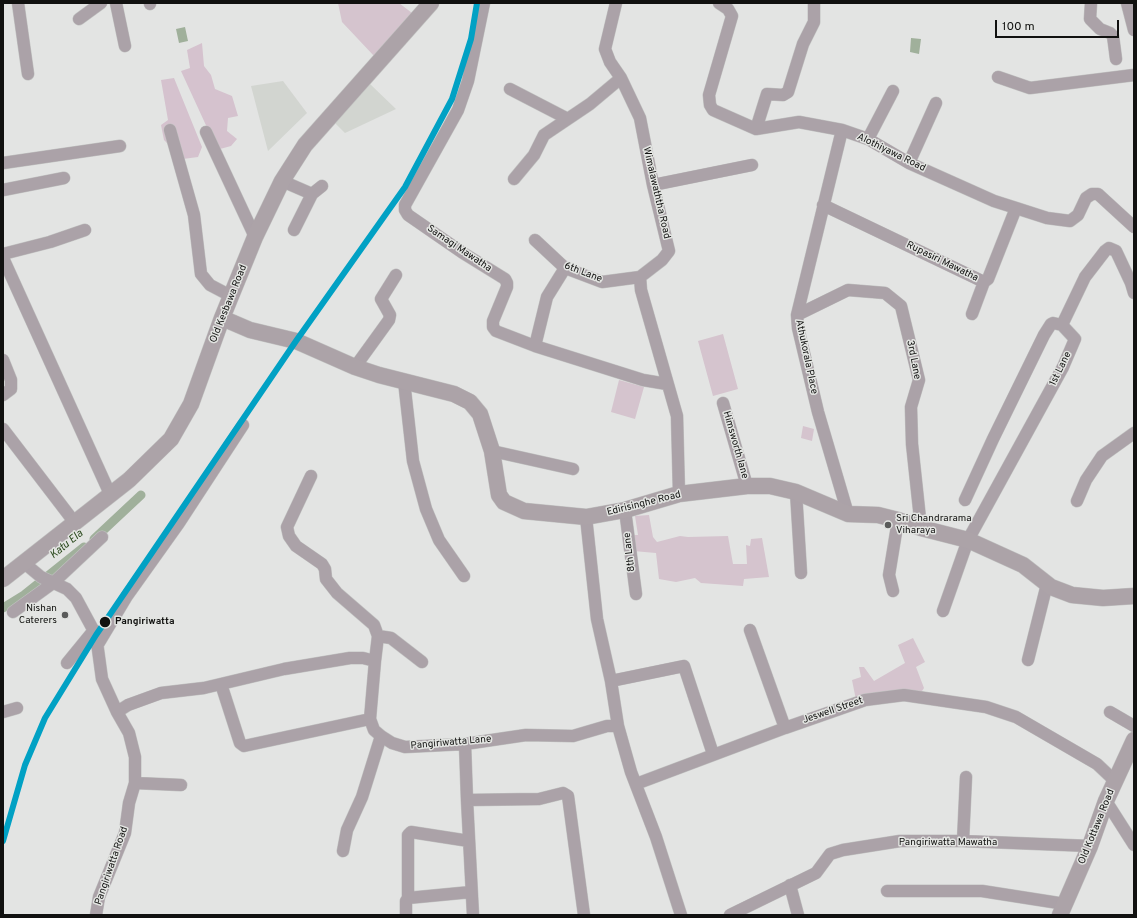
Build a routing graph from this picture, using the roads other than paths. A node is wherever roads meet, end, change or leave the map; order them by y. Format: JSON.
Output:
{"nodes":[{"id":1,"x":18,"y":3,"type":"edge"},
{"id":2,"x":101,"y":3,"type":"edge"},
{"id":3,"x":116,"y":3,"type":"edge"},
{"id":4,"x":431,"y":3,"type":"edge"},
{"id":5,"x":484,"y":3,"type":"edge"},
{"id":6,"x":616,"y":3,"type":"edge"},
{"id":7,"x":719,"y":3,"type":"edge"},
{"id":8,"x":814,"y":3,"type":"edge"},
{"id":9,"x":1091,"y":3,"type":"edge"},
{"id":10,"x":1127,"y":3,"type":"edge"},
{"id":11,"x":79,"y":19,"type":"dead end"},
{"id":12,"x":1134,"y":30,"type":"edge"},
{"id":13,"x":125,"y":46,"type":"dead end"},
{"id":14,"x":1116,"y":59,"type":"dead end"},
{"id":15,"x":28,"y":74,"type":"dead end"},
{"id":16,"x":1134,"y":75,"type":"edge"},
{"id":17,"x":998,"y":77,"type":"dead end"},
{"id":18,"x":621,"y":78,"type":"junction"},
{"id":19,"x":510,"y":89,"type":"dead end"},
{"id":20,"x":893,"y":91,"type":"dead end"},
{"id":21,"x":936,"y":103,"type":"dead end"},
{"id":22,"x":568,"y":119,"type":"junction"},
{"id":23,"x":756,"y":128,"type":"junction"},
{"id":24,"x":170,"y":130,"type":"dead end"},
{"id":25,"x":842,"y":130,"type":"junction"},
{"id":26,"x":206,"y":132,"type":"dead end"},
{"id":27,"x":868,"y":139,"type":"junction"},
{"id":28,"x":120,"y":146,"type":"dead end"},
{"id":29,"x":3,"y":163,"type":"edge"},
{"id":30,"x":909,"y":163,"type":"junction"},
{"id":31,"x":752,"y":165,"type":"dead end"},
{"id":32,"x":64,"y":178,"type":"dead end"},
{"id":33,"x":514,"y":179,"type":"dead end"},
{"id":34,"x":282,"y":181,"type":"junction"},
{"id":35,"x":653,"y":185,"type":"junction"},
{"id":36,"x":322,"y":186,"type":"dead end"},
{"id":37,"x":3,"y":190,"type":"edge"},
{"id":38,"x":312,"y":194,"type":"junction"},
{"id":39,"x":823,"y":205,"type":"junction"},
{"id":40,"x":1016,"y":208,"type":"junction"},
{"id":41,"x":1134,"y":227,"type":"edge"},
{"id":42,"x":85,"y":230,"type":"dead end"},
{"id":43,"x":294,"y":230,"type":"dead end"},
{"id":44,"x":255,"y":237,"type":"junction"},
{"id":45,"x":535,"y":240,"type":"dead end"},
{"id":46,"x":3,"y":254,"type":"edge"},
{"id":47,"x":3,"y":258,"type":"edge"},
{"id":48,"x":565,"y":268,"type":"junction"},
{"id":49,"x":396,"y":275,"type":"dead end"},
{"id":50,"x":640,"y":277,"type":"junction"},
{"id":51,"x":984,"y":282,"type":"junction"},
{"id":52,"x":1134,"y":293,"type":"edge"},
{"id":53,"x":231,"y":296,"type":"junction"},
{"id":54,"x":972,"y":314,"type":"dead end"},
{"id":55,"x":797,"y":315,"type":"junction"},
{"id":56,"x":222,"y":318,"type":"junction"},
{"id":57,"x":1062,"y":325,"type":"junction"},
{"id":58,"x":535,"y":346,"type":"junction"},
{"id":59,"x":3,"y":360,"type":"edge"},
{"id":60,"x":355,"y":367,"type":"junction"},
{"id":61,"x":404,"y":381,"type":"junction"},
{"id":62,"x":667,"y":384,"type":"junction"},
{"id":63,"x":3,"y":395,"type":"edge"},
{"id":64,"x":723,"y":403,"type":"dead end"},
{"id":65,"x":243,"y":425,"type":"dead end"},
{"id":66,"x":3,"y":429,"type":"edge"},
{"id":67,"x":1134,"y":433,"type":"edge"},
{"id":68,"x":492,"y":451,"type":"junction"},
{"id":69,"x":573,"y":468,"type":"dead end"},
{"id":70,"x":310,"y":476,"type":"dead end"},
{"id":71,"x":747,"y":486,"type":"junction"},
{"id":72,"x":796,"y":492,"type":"junction"},
{"id":73,"x":110,"y":494,"type":"junction"},
{"id":74,"x":679,"y":494,"type":"junction"},
{"id":75,"x":965,"y":500,"type":"dead end"},
{"id":76,"x":1077,"y":501,"type":"dead end"},
{"id":77,"x":625,"y":510,"type":"junction"},
{"id":78,"x":848,"y":514,"type":"junction"},
{"id":79,"x":586,"y":517,"type":"junction"},
{"id":80,"x":898,"y":520,"type":"junction"},
{"id":81,"x":74,"y":522,"type":"junction"},
{"id":82,"x":921,"y":528,"type":"junction"},
{"id":83,"x":102,"y":537,"type":"dead end"},
{"id":84,"x":968,"y":540,"type":"junction"},
{"id":85,"x":23,"y":562,"type":"junction"},
{"id":86,"x":801,"y":573,"type":"dead end"},
{"id":87,"x":464,"y":576,"type":"dead end"},
{"id":88,"x":3,"y":579,"type":"edge"},
{"id":89,"x":48,"y":580,"type":"junction"},
{"id":90,"x":1048,"y":584,"type":"junction"},
{"id":91,"x":893,"y":591,"type":"dead end"},
{"id":92,"x":636,"y":594,"type":"dead end"},
{"id":93,"x":1134,"y":596,"type":"edge"},
{"id":94,"x":943,"y":611,"type":"dead end"},
{"id":95,"x":14,"y":612,"type":"dead end"},
{"id":96,"x":94,"y":630,"type":"junction"},
{"id":97,"x":750,"y":630,"type":"dead end"},
{"id":98,"x":378,"y":636,"type":"junction"},
{"id":99,"x":97,"y":646,"type":"junction"},
{"id":100,"x":1028,"y":660,"type":"dead end"},
{"id":101,"x":375,"y":661,"type":"junction"},
{"id":102,"x":422,"y":662,"type":"dead end"},
{"id":103,"x":67,"y":663,"type":"dead end"},
{"id":104,"x":611,"y":681,"type":"junction"},
{"id":105,"x":221,"y":684,"type":"junction"},
{"id":106,"x":17,"y":708,"type":"dead end"},
{"id":107,"x":3,"y":712,"type":"edge"},
{"id":108,"x":117,"y":712,"type":"junction"},
{"id":109,"x":1110,"y":712,"type":"dead end"},
{"id":110,"x":370,"y":719,"type":"junction"},
{"id":111,"x":618,"y":726,"type":"junction"},
{"id":112,"x":1134,"y":726,"type":"edge"},
{"id":113,"x":786,"y":728,"type":"junction"},
{"id":114,"x":381,"y":736,"type":"junction"},
{"id":115,"x":1134,"y":740,"type":"edge"},
{"id":116,"x":465,"y":744,"type":"junction"},
{"id":117,"x":713,"y":754,"type":"junction"},
{"id":118,"x":966,"y":777,"type":"dead end"},
{"id":119,"x":1115,"y":781,"type":"junction"},
{"id":120,"x":135,"y":783,"type":"junction"},
{"id":121,"x":636,"y":784,"type":"junction"},
{"id":122,"x":181,"y":785,"type":"dead end"},
{"id":123,"x":466,"y":800,"type":"junction"},
{"id":124,"x":1106,"y":801,"type":"junction"},
{"id":125,"x":469,"y":841,"type":"junction"},
{"id":126,"x":963,"y":841,"type":"junction"},
{"id":127,"x":1134,"y":845,"type":"edge"},
{"id":128,"x":1090,"y":846,"type":"junction"},
{"id":129,"x":343,"y":851,"type":"dead end"},
{"id":130,"x":790,"y":885,"type":"junction"},
{"id":131,"x":887,"y":891,"type":"dead end"},
{"id":132,"x":471,"y":892,"type":"junction"},
{"id":133,"x":408,"y":898,"type":"junction"},
{"id":134,"x":1062,"y":909,"type":"edge"},
{"id":135,"x":96,"y":915,"type":"edge"},
{"id":136,"x":406,"y":915,"type":"edge"},
{"id":137,"x":473,"y":915,"type":"edge"},
{"id":138,"x":584,"y":915,"type":"edge"},
{"id":139,"x":681,"y":915,"type":"edge"},
{"id":140,"x":730,"y":915,"type":"edge"},
{"id":141,"x":798,"y":915,"type":"edge"}],
"edges":[{"from":1,"to":15,"type":"street"},
{"from":2,"to":11,"type":"street"},
{"from":3,"to":13,"type":"street"},
{"from":4,"to":34,"type":"main road","name":"Old Kesbawa Road"},
{"from":5,"to":58,"type":"street","name":"Samagi Mawatha"},
{"from":6,"to":18,"type":"street","name":"Wimalawaththa Road"},
{"from":7,"to":23,"type":"street"},
{"from":8,"to":23,"type":"street"},
{"from":9,"to":14,"type":"street"},
{"from":10,"to":12,"type":"street"},
{"from":16,"to":17,"type":"street"},
{"from":18,"to":22,"type":"street"},
{"from":18,"to":35,"type":"street","name":"Wimalawaththa Road"},
{"from":19,"to":22,"type":"street"},
{"from":20,"to":27,"type":"street"},
{"from":21,"to":30,"type":"street"},
{"from":22,"to":33,"type":"street"},
{"from":23,"to":25,"type":"street","name":"Alothiyawa Road"},
{"from":24,"to":53,"type":"street"},
{"from":25,"to":27,"type":"street","name":"Alothiyawa Road"},
{"from":25,"to":39,"type":"street","name":"Athukorala Place"},
{"from":26,"to":44,"type":"street"},
{"from":27,"to":30,"type":"street","name":"Alothiyawa Road"},
{"from":28,"to":29,"type":"street"},
{"from":30,"to":40,"type":"street","name":"Alothiyawa Road"},
{"from":31,"to":35,"type":"street"},
{"from":32,"to":37,"type":"street"},
{"from":34,"to":38,"type":"street"},
{"from":34,"to":44,"type":"main road","name":"Old Kesbawa Road"},
{"from":35,"to":50,"type":"street","name":"Wimalawaththa Road"},
{"from":36,"to":38,"type":"street"},
{"from":38,"to":43,"type":"street"},
{"from":39,"to":51,"type":"street","name":"Rupasiri Mawatha"},
{"from":39,"to":55,"type":"street","name":"Athukorala Place"},
{"from":40,"to":41,"type":"street"},
{"from":40,"to":51,"type":"street","name":"Rupasiri Mawatha"},
{"from":42,"to":46,"type":"street"},
{"from":44,"to":53,"type":"main road","name":"Old Kesbawa Road"},
{"from":45,"to":48,"type":"street","name":"6th Lane"},
{"from":47,"to":73,"type":"street"},
{"from":48,"to":50,"type":"street","name":"6th Lane"},
{"from":48,"to":58,"type":"street"},
{"from":49,"to":60,"type":"street"},
{"from":50,"to":62,"type":"street"},
{"from":51,"to":54,"type":"street"},
{"from":52,"to":57,"type":"street"},
{"from":53,"to":56,"type":"main road","name":"Old Kesbawa Road"},
{"from":55,"to":78,"type":"street","name":"Athukorala Place"},
{"from":55,"to":82,"type":"street","name":"3rd Lane"},
{"from":56,"to":60,"type":"main road","name":"Edirisinghe Road"},
{"from":56,"to":73,"type":"main road","name":"Old Kesbawa Road"},
{"from":57,"to":75,"type":"street"},
{"from":57,"to":84,"type":"street","name":"1st Lane"},
{"from":58,"to":62,"type":"street","name":"Samagi Mawatha"},
{"from":59,"to":63,"type":"street"},
{"from":60,"to":61,"type":"main road","name":"Edirisinghe Road"},
{"from":61,"to":68,"type":"main road","name":"Edirisinghe Road"},
{"from":61,"to":87,"type":"street"},
{"from":62,"to":74,"type":"street"},
{"from":64,"to":71,"type":"street","name":"Himsworth lane"},
{"from":65,"to":99,"type":"street"},
{"from":66,"to":81,"type":"street"},
{"from":67,"to":76,"type":"street"},
{"from":68,"to":69,"type":"street"},
{"from":68,"to":79,"type":"main road","name":"Edirisinghe Road"},
{"from":70,"to":98,"type":"street"},
{"from":71,"to":72,"type":"main road","name":"Edirisinghe Road"},
{"from":71,"to":74,"type":"main road","name":"Edirisinghe Road"},
{"from":72,"to":78,"type":"main road","name":"Edirisinghe Road"},
{"from":72,"to":86,"type":"street"},
{"from":73,"to":81,"type":"main road","name":"Old Kesbawa Road"},
{"from":74,"to":77,"type":"main road","name":"Edirisinghe Road"},
{"from":77,"to":79,"type":"main road","name":"Edirisinghe Road"},
{"from":77,"to":92,"type":"street","name":"8th Lane"},
{"from":78,"to":80,"type":"main road","name":"Edirisinghe Road"},
{"from":79,"to":104,"type":"street"},
{"from":80,"to":82,"type":"main road","name":"Edirisinghe Road"},
{"from":80,"to":91,"type":"street"},
{"from":81,"to":85,"type":"main road","name":"Old Kesbawa Road"},
{"from":82,"to":84,"type":"main road","name":"Edirisinghe Road"},
{"from":83,"to":89,"type":"street"},
{"from":84,"to":90,"type":"main road","name":"Edirisinghe Road"},
{"from":84,"to":94,"type":"street"},
{"from":85,"to":88,"type":"main road","name":"Old Kesbawa Road"},
{"from":85,"to":89,"type":"street","name":"Pangiriwatta Road"},
{"from":89,"to":95,"type":"street"},
{"from":89,"to":96,"type":"street","name":"Pangiriwatta Road"},
{"from":90,"to":93,"type":"main road","name":"Edirisinghe Road"},
{"from":90,"to":100,"type":"street"},
{"from":96,"to":99,"type":"street","name":"Pangiriwatta Road"},
{"from":96,"to":103,"type":"street"},
{"from":97,"to":113,"type":"street"},
{"from":98,"to":101,"type":"street"},
{"from":98,"to":102,"type":"street"},
{"from":99,"to":108,"type":"street","name":"Pangiriwatta Road"},
{"from":101,"to":105,"type":"street"},
{"from":101,"to":110,"type":"street"},
{"from":104,"to":111,"type":"street"},
{"from":104,"to":117,"type":"street"},
{"from":105,"to":108,"type":"street"},
{"from":105,"to":110,"type":"street"},
{"from":106,"to":107,"type":"street"},
{"from":108,"to":120,"type":"street","name":"Pangiriwatta Road"},
{"from":109,"to":112,"type":"street"},
{"from":110,"to":114,"type":"street","name":"Pangiriwatta Lane"},
{"from":111,"to":116,"type":"street","name":"Pangiriwatta Lane"},
{"from":111,"to":121,"type":"street"},
{"from":113,"to":117,"type":"street","name":"Jeswell Street"},
{"from":113,"to":119,"type":"street","name":"Jeswell Street"},
{"from":114,"to":116,"type":"street","name":"Pangiriwatta Lane"},
{"from":114,"to":129,"type":"street"},
{"from":115,"to":119,"type":"main road","name":"Old Kottawa Road"},
{"from":116,"to":123,"type":"street"},
{"from":117,"to":121,"type":"street","name":"Jeswell Street"},
{"from":118,"to":126,"type":"street"},
{"from":119,"to":124,"type":"main road","name":"Old Kottawa Road"},
{"from":120,"to":122,"type":"street"},
{"from":120,"to":135,"type":"street","name":"Pangiriwatta Road"},
{"from":121,"to":139,"type":"street"},
{"from":123,"to":125,"type":"street"},
{"from":123,"to":138,"type":"street"},
{"from":124,"to":127,"type":"street"},
{"from":124,"to":128,"type":"main road","name":"Old Kottawa Road"},
{"from":125,"to":132,"type":"street"},
{"from":125,"to":133,"type":"street"},
{"from":126,"to":128,"type":"street","name":"Pangiriwatta Mawatha"},
{"from":126,"to":130,"type":"street","name":"Pangiriwatta Mawatha"},
{"from":128,"to":134,"type":"main road","name":"Old Kottawa Road"},
{"from":130,"to":140,"type":"street","name":"Pangiriwatta Mawatha"},
{"from":130,"to":141,"type":"street"},
{"from":131,"to":134,"type":"street"},
{"from":132,"to":133,"type":"street"},
{"from":132,"to":137,"type":"street"},
{"from":133,"to":136,"type":"street"}]}
